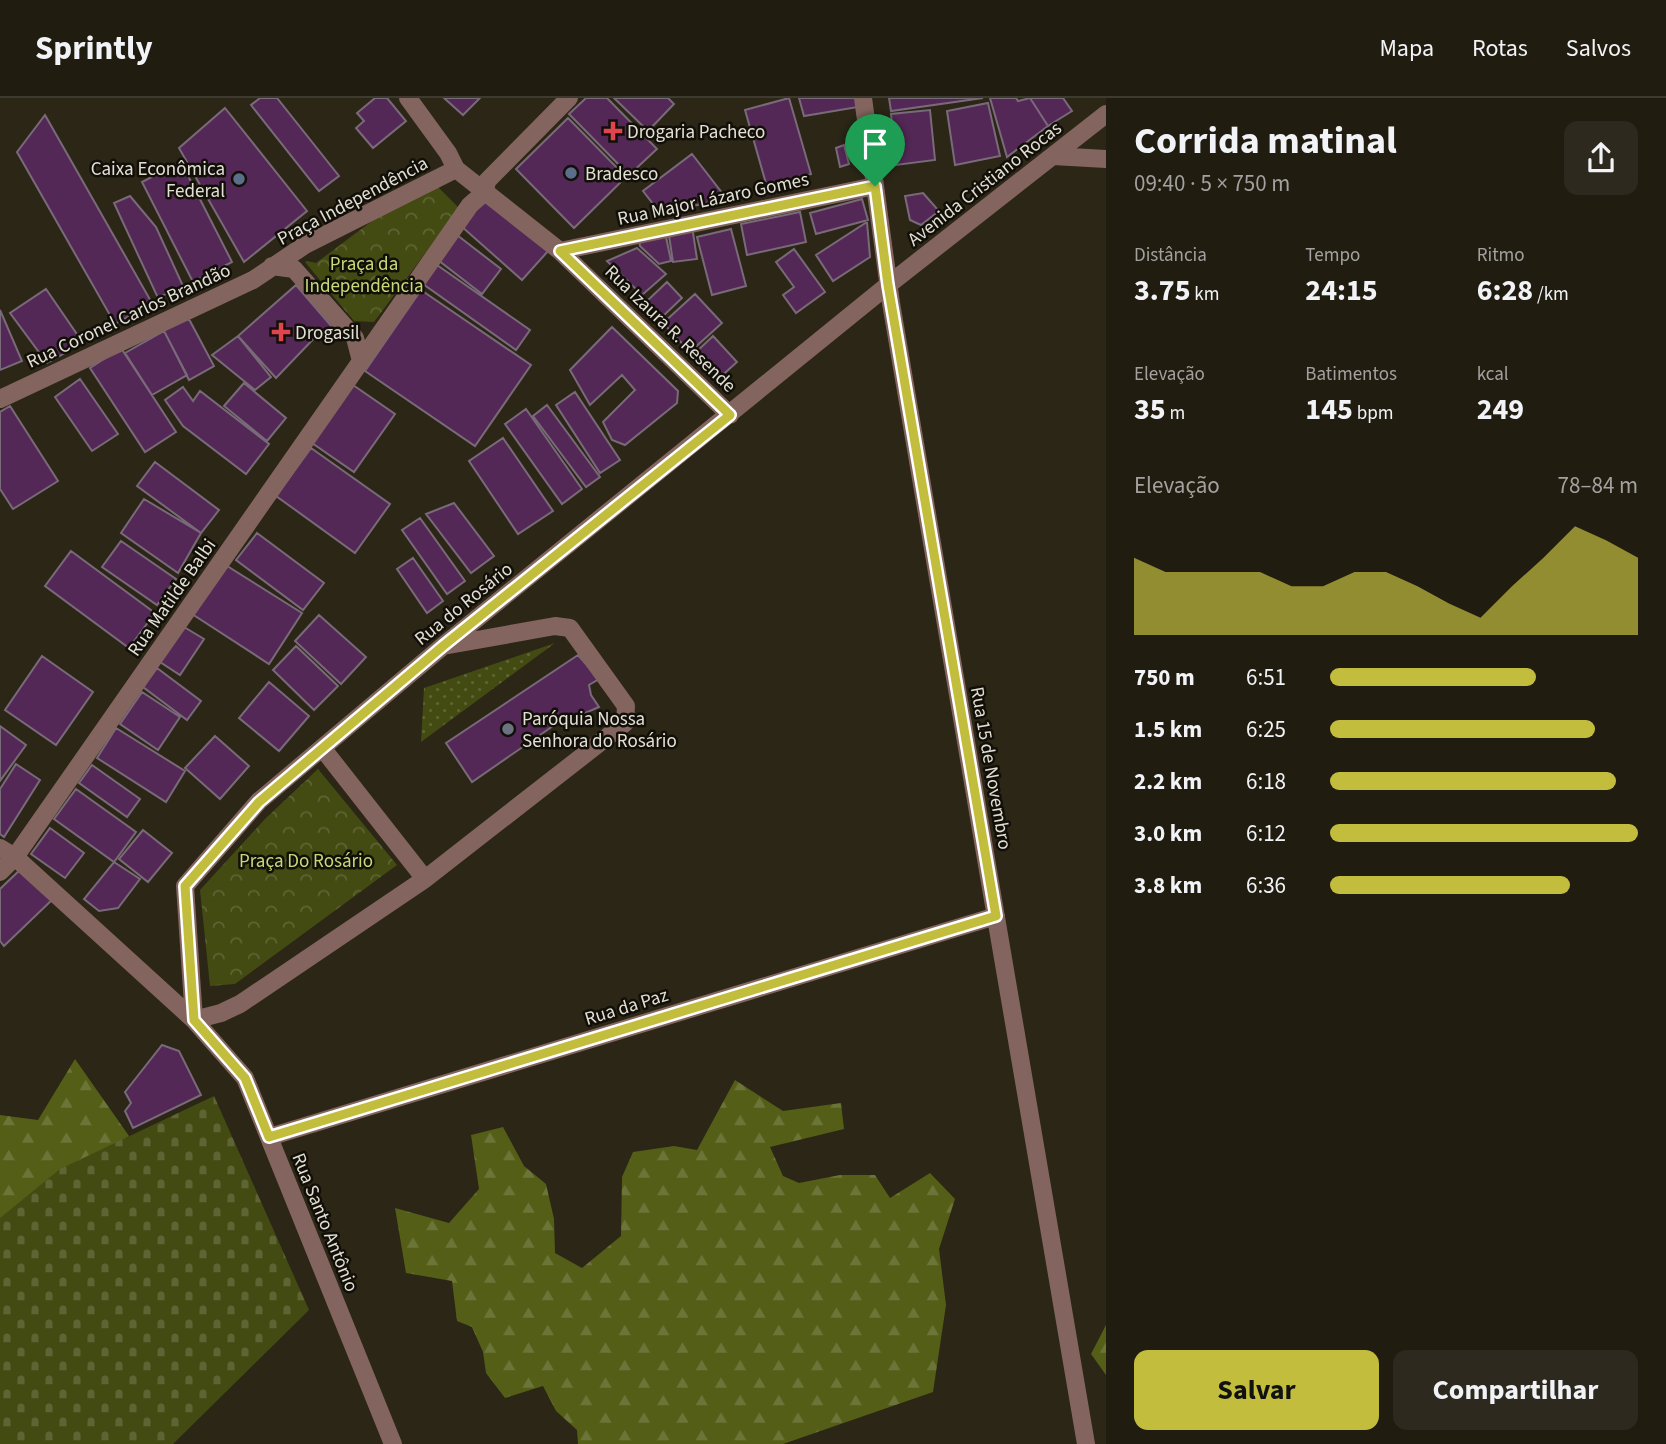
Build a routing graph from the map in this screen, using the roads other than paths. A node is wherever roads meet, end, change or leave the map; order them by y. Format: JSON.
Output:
{"nodes":[{"id":1,"x":408,"y":98,"type":"edge"},
{"id":2,"x":569,"y":98,"type":"edge"},
{"id":3,"x":863,"y":98,"type":"edge"},
{"id":4,"x":1106,"y":114,"type":"edge"},
{"id":5,"x":1053,"y":156,"type":"junction"},
{"id":6,"x":1106,"y":159,"type":"edge"},
{"id":7,"x":456,"y":169,"type":"junction"},
{"id":8,"x":875,"y":186,"type":"junction"},
{"id":9,"x":485,"y":192,"type":"junction"},
{"id":10,"x":305,"y":245,"type":"junction"},
{"id":11,"x":560,"y":251,"type":"junction"},
{"id":12,"x":272,"y":266,"type":"junction"},
{"id":13,"x":888,"y":285,"type":"junction"},
{"id":14,"x":379,"y":336,"type":"junction"},
{"id":15,"x":361,"y":361,"type":"junction"},
{"id":16,"x":0,"y":399,"type":"edge"},
{"id":17,"x":730,"y":415,"type":"junction"},
{"id":18,"x":443,"y":646,"type":"junction"},
{"id":19,"x":323,"y":749,"type":"junction"},
{"id":20,"x":7,"y":853,"type":"edge"},
{"id":21,"x":0,"y":872,"type":"edge"},
{"id":22,"x":425,"y":879,"type":"junction"},
{"id":23,"x":996,"y":916,"type":"junction"},
{"id":24,"x":194,"y":1020,"type":"junction"},
{"id":25,"x":269,"y":1137,"type":"junction"},
{"id":26,"x":393,"y":1444,"type":"edge"},
{"id":27,"x":1086,"y":1444,"type":"edge"}],
"edges":[{"from":1,"to":7,"type":"street"},
{"from":2,"to":9,"type":"street"},
{"from":3,"to":8,"type":"street","name":"Rua 15 de Novembro"},
{"from":4,"to":5,"type":"street","name":"Avenida Cristiano Rocas"},
{"from":5,"to":6,"type":"street"},
{"from":5,"to":13,"type":"street","name":"Avenida Cristiano Rocas"},
{"from":7,"to":9,"type":"street","name":"Praça Independência"},
{"from":7,"to":10,"type":"street","name":"Praça Independência"},
{"from":8,"to":11,"type":"street","name":"Rua Major Lázaro Gomes"},
{"from":8,"to":13,"type":"street","name":"Rua 15 de Novembro"},
{"from":9,"to":11,"type":"street","name":"Rua Izaura R. Resende"},
{"from":9,"to":14,"type":"street"},
{"from":10,"to":12,"type":"street","name":"Praça Independência"},
{"from":10,"to":14,"type":"street"},
{"from":11,"to":17,"type":"street","name":"Rua Izaura R. Resende"},
{"from":12,"to":15,"type":"street"},
{"from":12,"to":16,"type":"street","name":"Rua Coronel Carlos Brandão"},
{"from":13,"to":17,"type":"street","name":"Rua do Rosário"},
{"from":13,"to":23,"type":"street","name":"Rua 15 de Novembro"},
{"from":14,"to":15,"type":"street"},
{"from":15,"to":20,"type":"street","name":"Rua Matilde Balbi"},
{"from":17,"to":18,"type":"street","name":"Rua do Rosário"},
{"from":18,"to":19,"type":"street","name":"Rua do Rosário"},
{"from":18,"to":22,"type":"street"},
{"from":19,"to":22,"type":"street"},
{"from":19,"to":24,"type":"street","name":"Rua do Rosário"},
{"from":20,"to":21,"type":"street","name":"Rua Matilde Balbi"},
{"from":20,"to":24,"type":"street","name":"Rua Santo Antônio"},
{"from":22,"to":24,"type":"street"},
{"from":23,"to":25,"type":"street","name":"Rua da Paz"},
{"from":23,"to":27,"type":"street","name":"Rua 15 de Novembro"},
{"from":24,"to":25,"type":"street","name":"Rua Santo Antônio"},
{"from":25,"to":26,"type":"street","name":"Rua Santo Antônio"}]}
